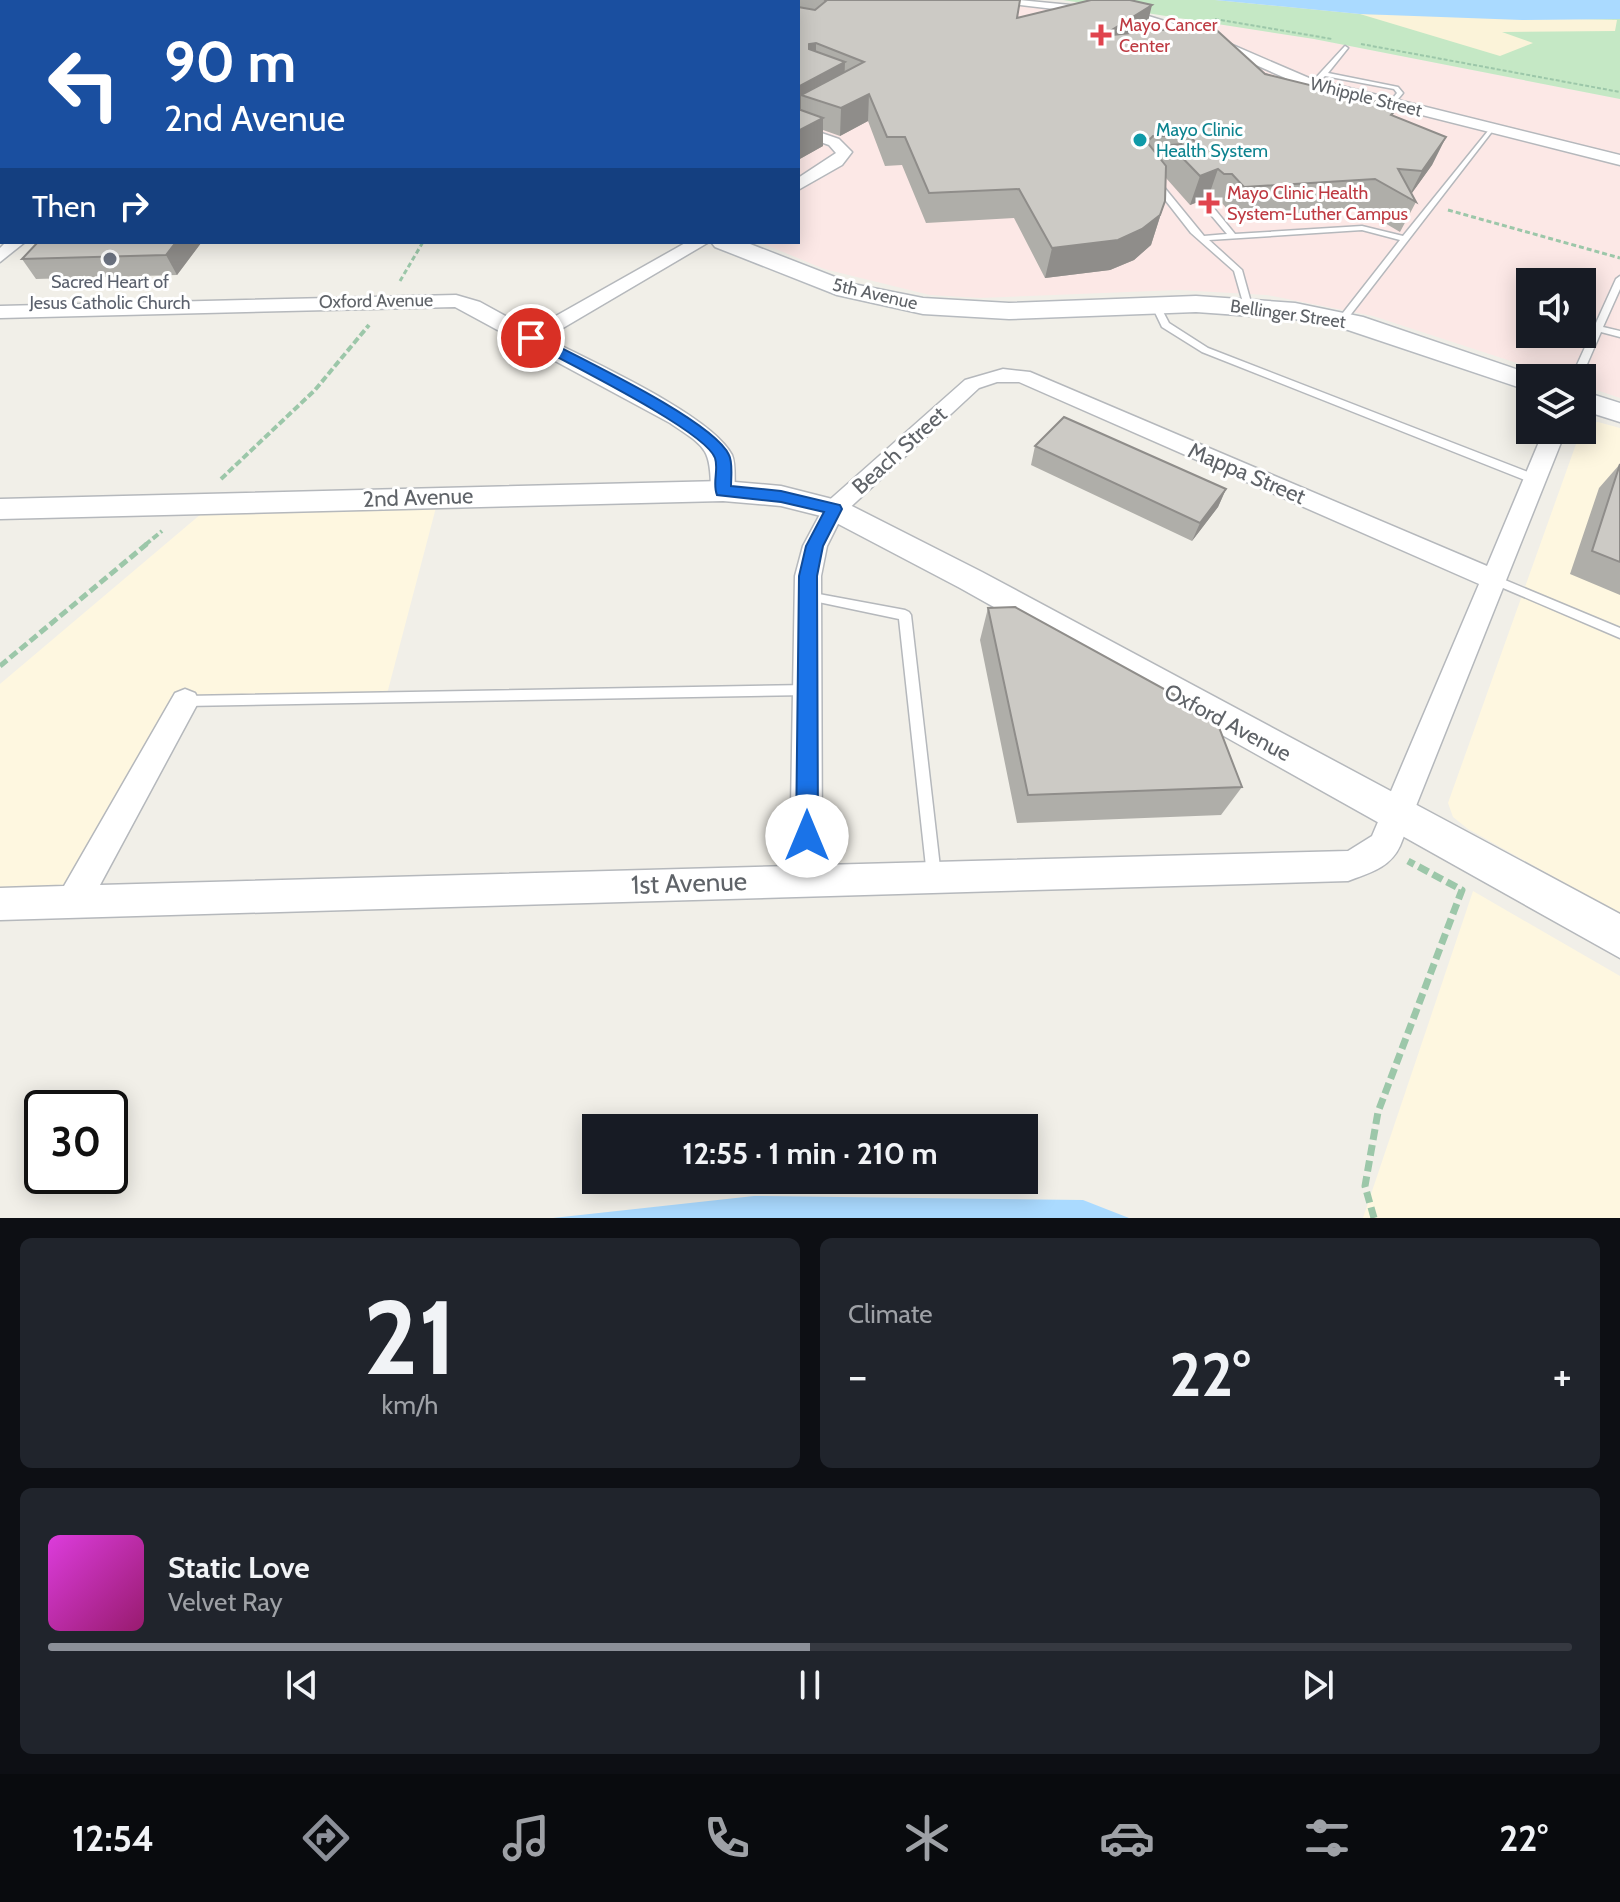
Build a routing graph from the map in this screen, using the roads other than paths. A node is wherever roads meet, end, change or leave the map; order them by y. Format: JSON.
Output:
{"nodes":[{"id":1,"x":985,"y":0,"type":"edge"},
{"id":2,"x":1040,"y":5,"type":"edge"},
{"id":3,"x":1345,"y":48,"type":"dead end"},
{"id":4,"x":1324,"y":74,"type":"junction"},
{"id":5,"x":1313,"y":84,"type":"junction"},
{"id":6,"x":1392,"y":103,"type":"junction"},
{"id":7,"x":1492,"y":128,"type":"junction"},
{"id":8,"x":800,"y":130,"type":"edge"},
{"id":9,"x":1620,"y":160,"type":"edge"},
{"id":10,"x":1146,"y":169,"type":"edge"},
{"id":11,"x":800,"y":184,"type":"edge"},
{"id":12,"x":1205,"y":203,"type":"edge"},
{"id":13,"x":1233,"y":236,"type":"junction"},
{"id":14,"x":1202,"y":238,"type":"junction"},
{"id":15,"x":1405,"y":239,"type":"junction"},
{"id":16,"x":696,"y":244,"type":"edge"},
{"id":17,"x":728,"y":244,"type":"edge"},
{"id":18,"x":1620,"y":279,"type":"edge"},
{"id":19,"x":1155,"y":304,"type":"junction"},
{"id":20,"x":1248,"y":306,"type":"junction"},
{"id":21,"x":1036,"y":310,"type":"joint"},
{"id":22,"x":0,"y":312,"type":"edge"},
{"id":23,"x":1342,"y":320,"type":"junction"},
{"id":24,"x":1598,"y":328,"type":"junction"},
{"id":25,"x":1620,"y":334,"type":"edge"},
{"id":26,"x":531,"y":338,"type":"junction"},
{"id":27,"x":1582,"y":364,"type":"edge"},
{"id":28,"x":999,"y":374,"type":"joint"},
{"id":29,"x":1516,"y":377,"type":"edge"},
{"id":30,"x":1596,"y":405,"type":"edge"},
{"id":31,"x":1620,"y":413,"type":"edge"},
{"id":32,"x":1549,"y":444,"type":"edge"},
{"id":33,"x":1534,"y":479,"type":"junction"},
{"id":34,"x":723,"y":491,"type":"junction"},
{"id":35,"x":0,"y":509,"type":"edge"},
{"id":36,"x":834,"y":509,"type":"junction"},
{"id":37,"x":1493,"y":579,"type":"junction"},
{"id":38,"x":808,"y":596,"type":"junction"},
{"id":39,"x":1620,"y":633,"type":"edge"},
{"id":40,"x":808,"y":690,"type":"junction"},
{"id":41,"x":185,"y":701,"type":"joint"},
{"id":42,"x":1399,"y":814,"type":"junction"},
{"id":43,"x":934,"y":877,"type":"junction"},
{"id":44,"x":806,"y":880,"type":"junction"},
{"id":45,"x":73,"y":902,"type":"junction"},
{"id":46,"x":0,"y":904,"type":"edge"},
{"id":47,"x":1620,"y":937,"type":"edge"}],
"edges":[{"from":1,"to":2,"type":"street","name":"Whipple Street"},
{"from":2,"to":5,"type":"street","name":"Whipple Street"},
{"from":3,"to":4,"type":"lane"},
{"from":4,"to":5,"type":"lane"},
{"from":4,"to":6,"type":"lane"},
{"from":5,"to":6,"type":"street","name":"Whipple Street"},
{"from":6,"to":7,"type":"street","name":"Whipple Street"},
{"from":7,"to":9,"type":"street","name":"Whipple Street"},
{"from":7,"to":15,"type":"lane"},
{"from":8,"to":11,"type":"street"},
{"from":10,"to":14,"type":"lane"},
{"from":12,"to":13,"type":"lane"},
{"from":13,"to":14,"type":"lane"},
{"from":13,"to":15,"type":"lane"},
{"from":14,"to":20,"type":"lane"},
{"from":15,"to":23,"type":"lane"},
{"from":16,"to":26,"type":"street"},
{"from":17,"to":21,"type":"main road","name":"5th Avenue"},
{"from":18,"to":24,"type":"lane"},
{"from":19,"to":20,"type":"main road","name":"Bellinger Street"},
{"from":19,"to":21,"type":"main road","name":"Bellinger Street"},
{"from":19,"to":33,"type":"lane"},
{"from":20,"to":23,"type":"main road","name":"Bellinger Street"},
{"from":22,"to":26,"type":"street","name":"Oxford Avenue"},
{"from":23,"to":29,"type":"main road","name":"Bellinger Street"},
{"from":24,"to":25,"type":"lane"},
{"from":24,"to":27,"type":"lane"},
{"from":26,"to":34,"type":"street","name":"Oxford Avenue"},
{"from":28,"to":36,"type":"street","name":"Beach Street"},
{"from":28,"to":37,"type":"street","name":"Mappa Street"},
{"from":30,"to":31,"type":"main road"},
{"from":32,"to":33,"type":"street","name":"1st Avenue"},
{"from":33,"to":37,"type":"street","name":"1st Avenue"},
{"from":34,"to":35,"type":"street","name":"2nd Avenue"},
{"from":34,"to":36,"type":"street","name":"2nd Avenue"},
{"from":36,"to":38,"type":"street","name":"Beach Street"},
{"from":36,"to":42,"type":"street","name":"Oxford Avenue"},
{"from":37,"to":39,"type":"lane"},
{"from":37,"to":42,"type":"street","name":"1st Avenue"},
{"from":38,"to":40,"type":"street","name":"Beach Street"},
{"from":38,"to":43,"type":"lane"},
{"from":40,"to":41,"type":"lane"},
{"from":40,"to":44,"type":"street","name":"Beach Street"},
{"from":41,"to":45,"type":"street"},
{"from":42,"to":43,"type":"street","name":"1st Avenue"},
{"from":42,"to":47,"type":"street","name":"Oxford Avenue"},
{"from":43,"to":44,"type":"street","name":"1st Avenue"},
{"from":44,"to":45,"type":"street","name":"1st Avenue"},
{"from":45,"to":46,"type":"street","name":"1st Avenue"}]}
